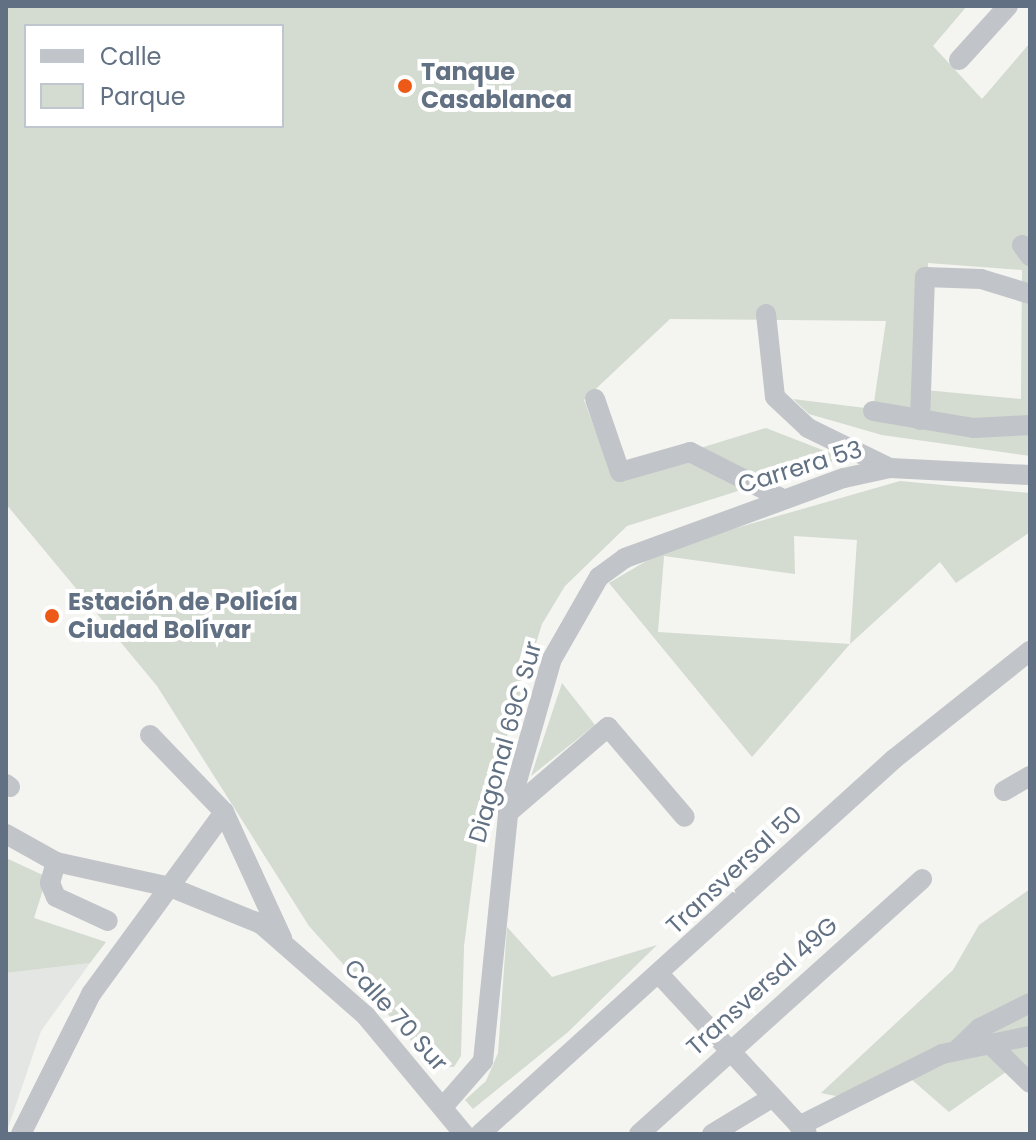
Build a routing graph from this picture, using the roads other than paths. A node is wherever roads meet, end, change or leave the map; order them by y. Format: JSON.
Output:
{"nodes":[{"id":1,"x":1008,"y":6,"type":"edge"},
{"id":2,"x":959,"y":60,"type":"dead end"},
{"id":3,"x":1030,"y":294,"type":"edge"},
{"id":4,"x":766,"y":314,"type":"dead end"},
{"id":5,"x":595,"y":399,"type":"dead end"},
{"id":6,"x":873,"y":411,"type":"dead end"},
{"id":7,"x":920,"y":420,"type":"junction"},
{"id":8,"x":1030,"y":425,"type":"edge"},
{"id":9,"x":890,"y":468,"type":"junction"},
{"id":10,"x":1030,"y":475,"type":"edge"},
{"id":11,"x":779,"y":497,"type":"junction"},
{"id":12,"x":599,"y":577,"type":"joint"},
{"id":13,"x":1030,"y":651,"type":"edge"},
{"id":14,"x":150,"y":735,"type":"dead end"},
{"id":15,"x":1030,"y":776,"type":"edge"},
{"id":16,"x":1004,"y":791,"type":"dead end"},
{"id":17,"x":224,"y":812,"type":"junction"},
{"id":18,"x":508,"y":813,"type":"junction"},
{"id":19,"x":685,"y":817,"type":"dead end"},
{"id":20,"x":6,"y":834,"type":"edge"},
{"id":21,"x":56,"y":862,"type":"junction"},
{"id":22,"x":922,"y":879,"type":"dead end"},
{"id":23,"x":170,"y":887,"type":"junction"},
{"id":24,"x":108,"y":921,"type":"dead end"},
{"id":25,"x":282,"y":938,"type":"junction"},
{"id":26,"x":659,"y":974,"type":"junction"},
{"id":27,"x":1030,"y":1003,"type":"edge"},
{"id":28,"x":1030,"y":1036,"type":"edge"},
{"id":29,"x":989,"y":1043,"type":"junction"},
{"id":30,"x":729,"y":1050,"type":"junction"},
{"id":31,"x":957,"y":1050,"type":"junction"},
{"id":32,"x":1030,"y":1083,"type":"edge"},
{"id":33,"x":773,"y":1097,"type":"junction"},
{"id":34,"x":443,"y":1107,"type":"junction"},
{"id":35,"x":803,"y":1130,"type":"edge"},
{"id":36,"x":21,"y":1134,"type":"edge"},
{"id":37,"x":464,"y":1134,"type":"edge"},
{"id":38,"x":480,"y":1134,"type":"edge"},
{"id":39,"x":639,"y":1134,"type":"edge"},
{"id":40,"x":712,"y":1134,"type":"edge"}],
"edges":[{"from":1,"to":2,"type":"street"},
{"from":3,"to":7,"type":"street"},
{"from":4,"to":9,"type":"street"},
{"from":5,"to":11,"type":"street"},
{"from":6,"to":7,"type":"street"},
{"from":7,"to":8,"type":"street"},
{"from":9,"to":10,"type":"street","name":"Carrera 53"},
{"from":9,"to":11,"type":"street","name":"Carrera 53"},
{"from":11,"to":12,"type":"street","name":"Carrera 53"},
{"from":12,"to":18,"type":"street","name":"Diagonal 69C Sur"},
{"from":13,"to":26,"type":"street","name":"Transversal 50"},
{"from":14,"to":17,"type":"street","name":"Calle 70 Sur"},
{"from":15,"to":16,"type":"street"},
{"from":17,"to":23,"type":"street"},
{"from":17,"to":25,"type":"street","name":"Calle 70 Sur"},
{"from":18,"to":19,"type":"street"},
{"from":18,"to":34,"type":"street","name":"Diagonal 69C Sur"},
{"from":20,"to":21,"type":"street","name":"Calle 70 Sur"},
{"from":21,"to":23,"type":"street","name":"Calle 70 Sur"},
{"from":21,"to":24,"type":"street"},
{"from":22,"to":30,"type":"street","name":"Transversal 49G"},
{"from":23,"to":25,"type":"street","name":"Calle 70 Sur"},
{"from":23,"to":36,"type":"street"},
{"from":25,"to":34,"type":"street","name":"Calle 70 Sur"},
{"from":26,"to":30,"type":"street"},
{"from":26,"to":38,"type":"street","name":"Transversal 50"},
{"from":27,"to":31,"type":"street"},
{"from":28,"to":29,"type":"street"},
{"from":29,"to":31,"type":"street"},
{"from":29,"to":32,"type":"street"},
{"from":30,"to":33,"type":"street"},
{"from":30,"to":39,"type":"street","name":"Transversal 49G"},
{"from":31,"to":35,"type":"street"},
{"from":33,"to":35,"type":"street"},
{"from":33,"to":40,"type":"street"},
{"from":34,"to":37,"type":"street","name":"Calle 70 Sur"}]}
